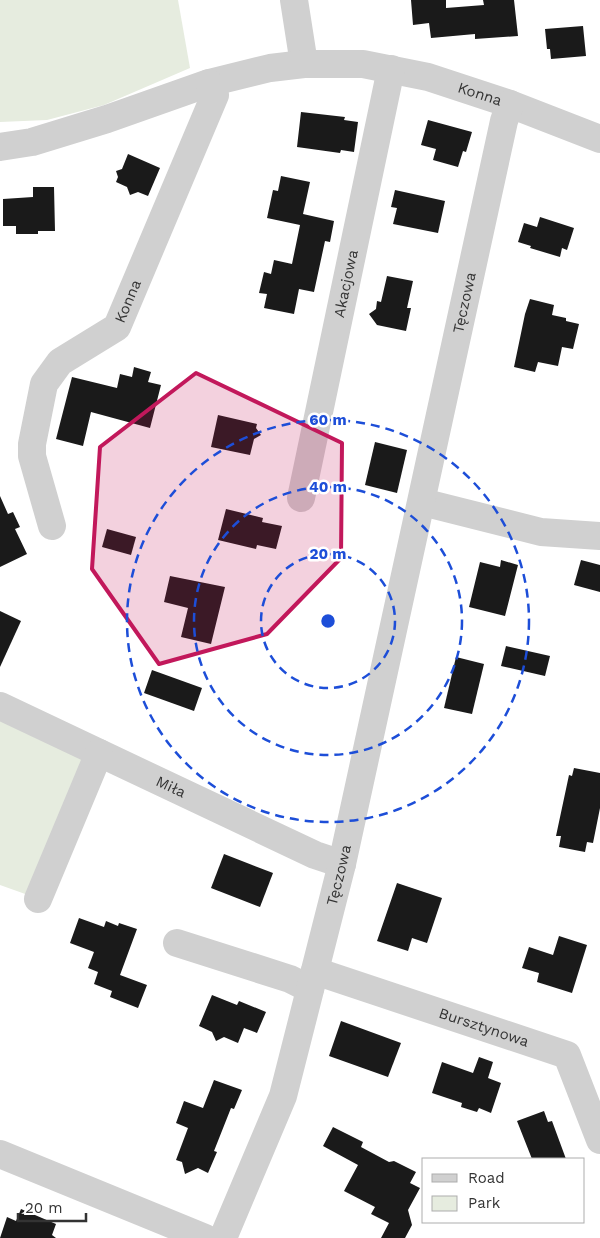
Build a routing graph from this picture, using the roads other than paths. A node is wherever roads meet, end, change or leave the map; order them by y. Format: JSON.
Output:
{"nodes":[{"id":1,"x":294,"y":0,"type":"edge"},
{"id":2,"x":304,"y":64,"type":"junction"},
{"id":3,"x":391,"y":69,"type":"junction"},
{"id":4,"x":210,"y":83,"type":"junction"},
{"id":5,"x":510,"y":104,"type":"junction"},
{"id":6,"x":600,"y":139,"type":"edge"},
{"id":7,"x":0,"y":147,"type":"edge"},
{"id":8,"x":301,"y":498,"type":"dead end"},
{"id":9,"x":422,"y":502,"type":"junction"},
{"id":10,"x":52,"y":526,"type":"dead end"},
{"id":11,"x":600,"y":536,"type":"edge"},
{"id":12,"x":0,"y":706,"type":"edge"},
{"id":13,"x":99,"y":753,"type":"junction"},
{"id":14,"x":342,"y":864,"type":"junction"},
{"id":15,"x":38,"y":899,"type":"dead end"},
{"id":16,"x":177,"y":943,"type":"dead end"},
{"id":17,"x":312,"y":980,"type":"junction"},
{"id":18,"x":600,"y":1140,"type":"edge"},
{"id":19,"x":0,"y":1154,"type":"edge"},
{"id":20,"x":205,"y":1238,"type":"edge"},
{"id":21,"x":223,"y":1238,"type":"edge"}],
"edges":[{"from":1,"to":2,"type":"street"},
{"from":2,"to":3,"type":"street","name":"Konna"},
{"from":2,"to":4,"type":"street","name":"Konna"},
{"from":3,"to":5,"type":"street","name":"Konna"},
{"from":3,"to":8,"type":"street","name":"Akacjowa"},
{"from":4,"to":7,"type":"street","name":"Konna"},
{"from":4,"to":10,"type":"street","name":"Konna"},
{"from":5,"to":6,"type":"street","name":"Konna"},
{"from":5,"to":9,"type":"street","name":"Tęczowa"},
{"from":9,"to":11,"type":"street"},
{"from":9,"to":14,"type":"street","name":"Tęczowa"},
{"from":12,"to":13,"type":"street","name":"Miła"},
{"from":13,"to":14,"type":"street","name":"Miła"},
{"from":13,"to":15,"type":"street"},
{"from":14,"to":17,"type":"street","name":"Tęczowa"},
{"from":16,"to":17,"type":"street"},
{"from":17,"to":18,"type":"street","name":"Bursztynowa"},
{"from":17,"to":21,"type":"street","name":"Tęczowa"},
{"from":19,"to":20,"type":"street"}]}
